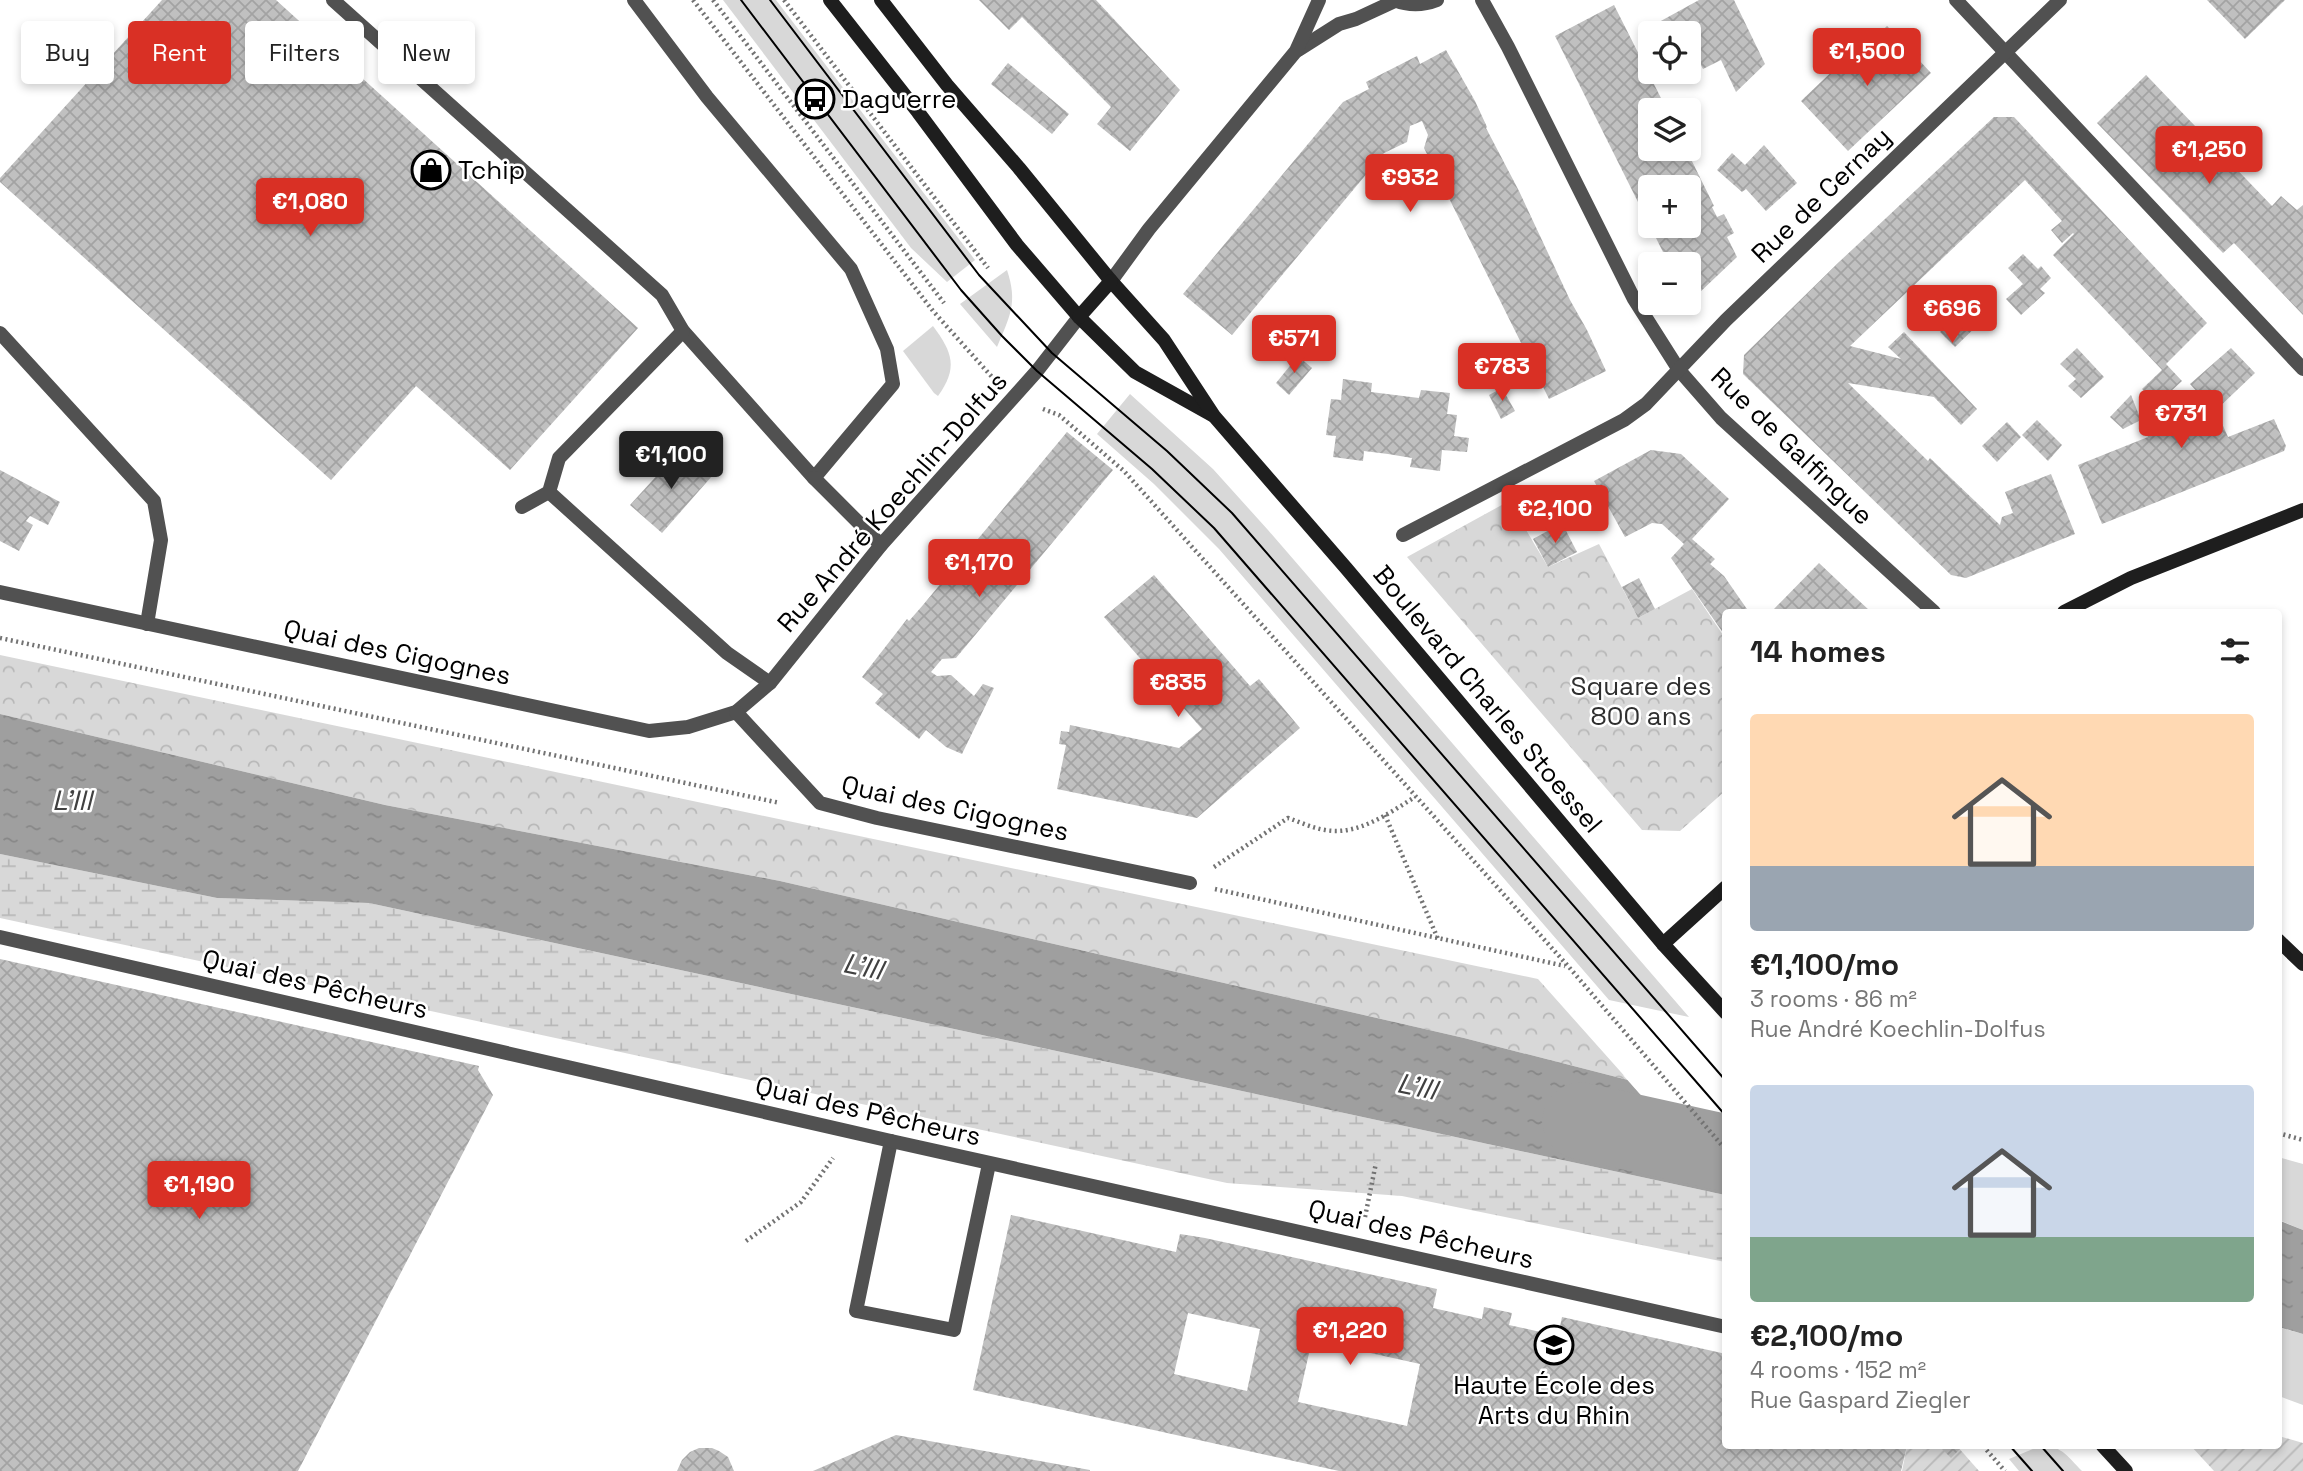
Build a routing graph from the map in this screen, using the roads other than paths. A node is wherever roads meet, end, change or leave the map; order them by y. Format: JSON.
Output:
{"nodes":[{"id":1,"x":333,"y":0,"type":"edge"},
{"id":2,"x":634,"y":0,"type":"edge"},
{"id":3,"x":830,"y":0,"type":"edge"},
{"id":4,"x":881,"y":0,"type":"edge"},
{"id":5,"x":1319,"y":0,"type":"edge"},
{"id":6,"x":1395,"y":0,"type":"edge"},
{"id":7,"x":1437,"y":0,"type":"edge"},
{"id":8,"x":1482,"y":0,"type":"edge"},
{"id":9,"x":1956,"y":0,"type":"edge"},
{"id":10,"x":2060,"y":0,"type":"edge"},
{"id":11,"x":1296,"y":51,"type":"junction"},
{"id":12,"x":2005,"y":52,"type":"junction"},
{"id":13,"x":1111,"y":281,"type":"junction"},
{"id":14,"x":1079,"y":317,"type":"junction"},
{"id":15,"x":683,"y":331,"type":"junction"},
{"id":16,"x":0,"y":333,"type":"edge"},
{"id":17,"x":2303,"y":369,"type":"edge"},
{"id":18,"x":1679,"y":370,"type":"junction"},
{"id":19,"x":1214,"y":416,"type":"junction"},
{"id":20,"x":814,"y":478,"type":"junction"},
{"id":21,"x":549,"y":492,"type":"junction"},
{"id":22,"x":522,"y":508,"type":"dead end"},
{"id":23,"x":2303,"y":510,"type":"edge"},
{"id":24,"x":1403,"y":535,"type":"dead end"},
{"id":25,"x":881,"y":545,"type":"junction"},
{"id":26,"x":0,"y":592,"type":"edge"},
{"id":27,"x":1931,"y":609,"type":"edge"},
{"id":28,"x":2070,"y":609,"type":"edge"},
{"id":29,"x":147,"y":624,"type":"junction"},
{"id":30,"x":770,"y":683,"type":"junction"},
{"id":31,"x":736,"y":712,"type":"junction"},
{"id":32,"x":1190,"y":883,"type":"road end"},
{"id":33,"x":1722,"y":891,"type":"edge"},
{"id":34,"x":0,"y":937,"type":"edge"},
{"id":35,"x":1663,"y":944,"type":"junction"},
{"id":36,"x":2282,"y":944,"type":"edge"},
{"id":37,"x":2303,"y":964,"type":"edge"},
{"id":38,"x":1722,"y":1009,"type":"edge"},
{"id":39,"x":891,"y":1141,"type":"junction"},
{"id":40,"x":989,"y":1164,"type":"junction"},
{"id":41,"x":1722,"y":1326,"type":"edge"},
{"id":42,"x":2106,"y":1449,"type":"edge"},
{"id":43,"x":2126,"y":1471,"type":"edge"}],
"edges":[{"from":1,"to":15,"type":"street"},
{"from":2,"to":20,"type":"street"},
{"from":3,"to":14,"type":"main road","name":"Boulevard Charles Stoessel"},
{"from":4,"to":13,"type":"main road","name":"Boulevard Charles Stoessel"},
{"from":5,"to":11,"type":"street"},
{"from":6,"to":7,"type":"street"},
{"from":6,"to":11,"type":"street"},
{"from":8,"to":18,"type":"street","name":"Rue de Galfingue"},
{"from":9,"to":12,"type":"street"},
{"from":10,"to":12,"type":"street","name":"Rue de Cernay"},
{"from":11,"to":13,"type":"street"},
{"from":12,"to":17,"type":"street"},
{"from":12,"to":18,"type":"street","name":"Rue de Cernay"},
{"from":13,"to":14,"type":"main road"},
{"from":13,"to":19,"type":"main road","name":"Boulevard Charles Stoessel"},
{"from":14,"to":19,"type":"main road","name":"Boulevard Charles Stoessel"},
{"from":14,"to":25,"type":"street","name":"Rue André Koechlin-Dolfus"},
{"from":15,"to":20,"type":"street"},
{"from":15,"to":21,"type":"street"},
{"from":16,"to":29,"type":"street"},
{"from":18,"to":24,"type":"street","name":"Rue de Cernay"},
{"from":18,"to":27,"type":"street","name":"Rue de Galfingue"},
{"from":19,"to":35,"type":"main road","name":"Boulevard Charles Stoessel"},
{"from":20,"to":25,"type":"street"},
{"from":21,"to":22,"type":"street"},
{"from":21,"to":30,"type":"street"},
{"from":23,"to":28,"type":"main road"},
{"from":25,"to":30,"type":"street","name":"Rue André Koechlin-Dolfus"},
{"from":26,"to":29,"type":"street","name":"Quai des Cigognes"},
{"from":29,"to":31,"type":"street","name":"Quai des Cigognes"},
{"from":30,"to":31,"type":"street","name":"Rue André Koechlin-Dolfus"},
{"from":31,"to":32,"type":"street","name":"Quai des Cigognes"},
{"from":33,"to":35,"type":"main road"},
{"from":34,"to":39,"type":"street","name":"Quai des Pêcheurs"},
{"from":35,"to":38,"type":"main road","name":"Boulevard Charles Stoessel"},
{"from":36,"to":37,"type":"main road"},
{"from":39,"to":40,"type":"street","name":"Quai des Pêcheurs"},
{"from":39,"to":40,"type":"street"},
{"from":40,"to":41,"type":"street","name":"Quai des Pêcheurs"},
{"from":42,"to":43,"type":"main road"}]}
